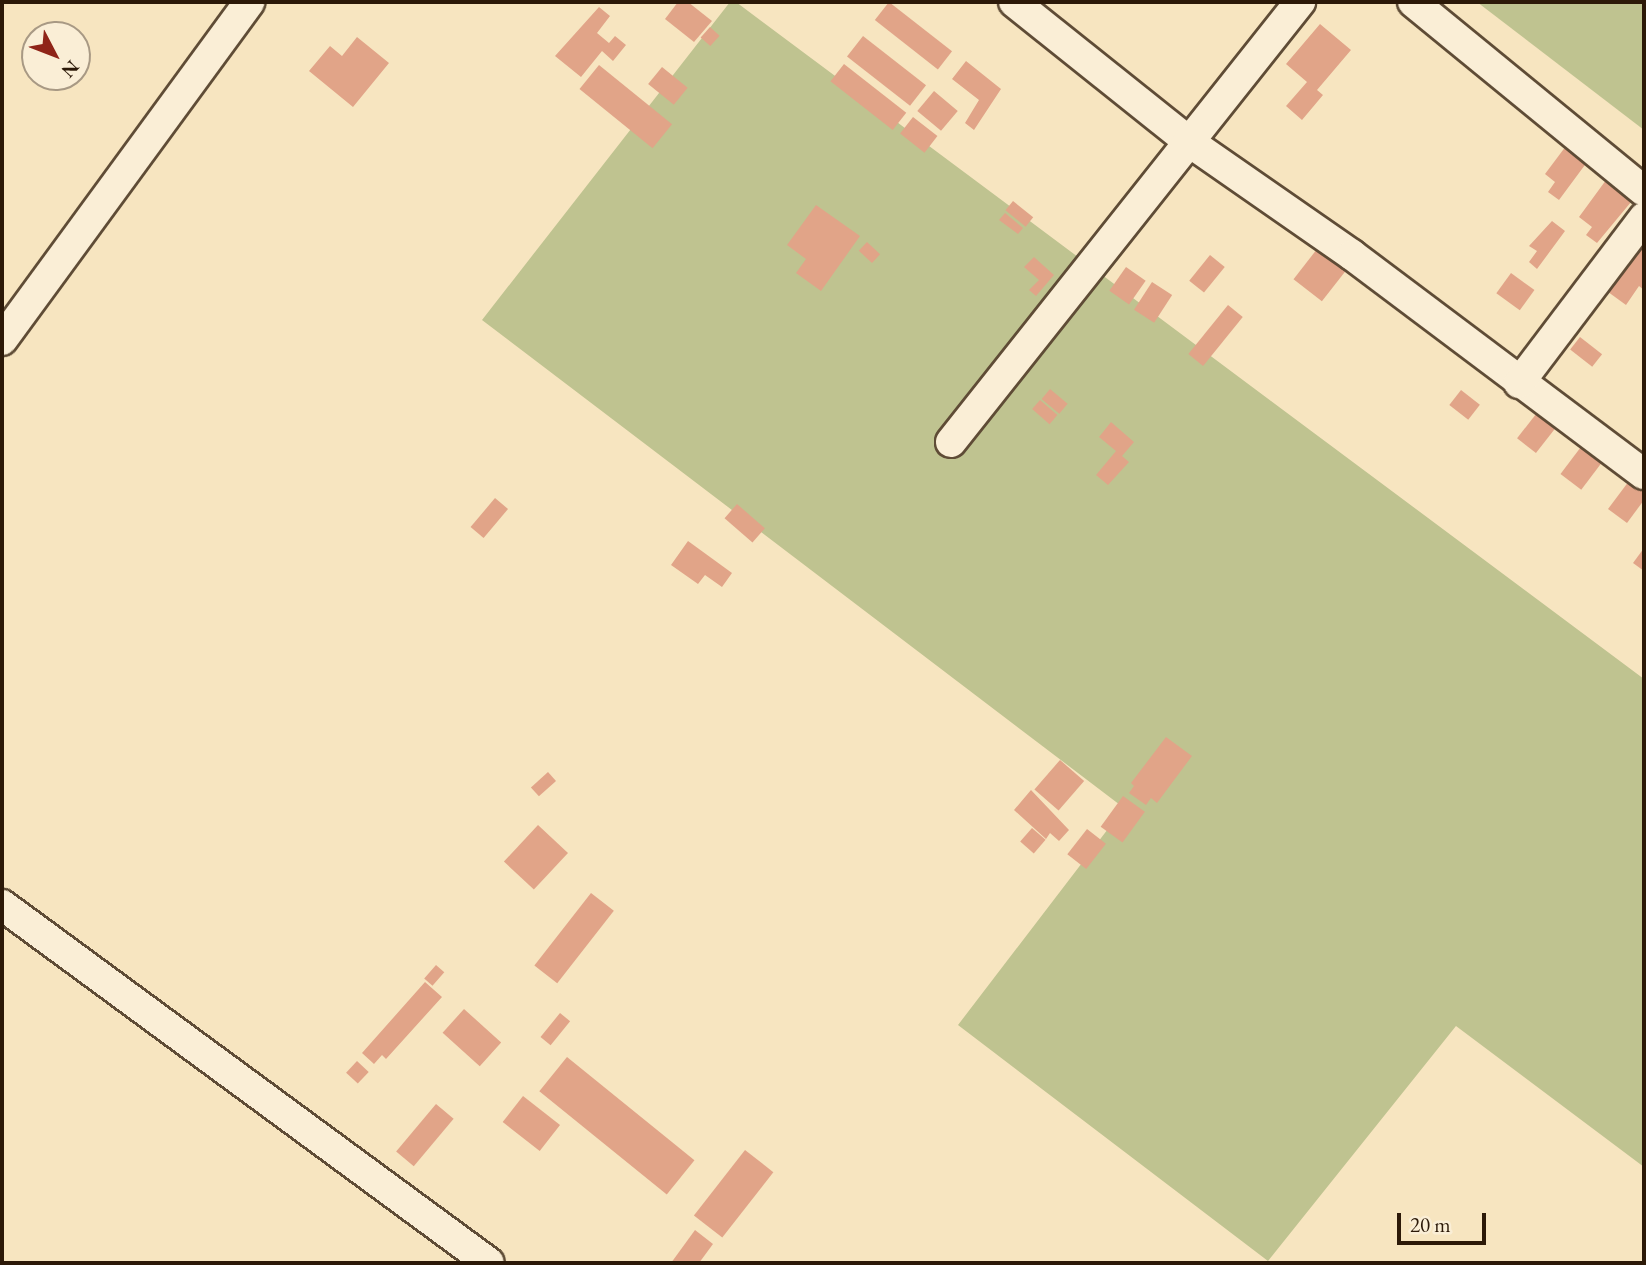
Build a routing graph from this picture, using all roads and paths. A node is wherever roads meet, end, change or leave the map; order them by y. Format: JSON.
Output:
{"nodes":[{"id":1,"x":249,"y":2,"type":"edge"},
{"id":2,"x":1013,"y":2,"type":"edge"},
{"id":3,"x":1300,"y":2,"type":"edge"},
{"id":4,"x":1413,"y":2,"type":"edge"},
{"id":5,"x":1188,"y":141,"type":"junction"},
{"id":6,"x":1644,"y":191,"type":"edge"},
{"id":7,"x":1644,"y":218,"type":"edge"},
{"id":8,"x":2,"y":340,"type":"edge"},
{"id":9,"x":1519,"y":383,"type":"junction"},
{"id":10,"x":951,"y":442,"type":"dead end"},
{"id":11,"x":1644,"y":474,"type":"edge"},
{"id":12,"x":2,"y":905,"type":"edge"},
{"id":13,"x":489,"y":1263,"type":"edge"}],
"edges":[{"from":1,"to":8,"type":"street"},
{"from":2,"to":5,"type":"street"},
{"from":3,"to":5,"type":"street"},
{"from":4,"to":6,"type":"street"},
{"from":5,"to":9,"type":"street"},
{"from":5,"to":10,"type":"street"},
{"from":7,"to":9,"type":"street"},
{"from":9,"to":11,"type":"street"},
{"from":12,"to":13,"type":"street"}]}
